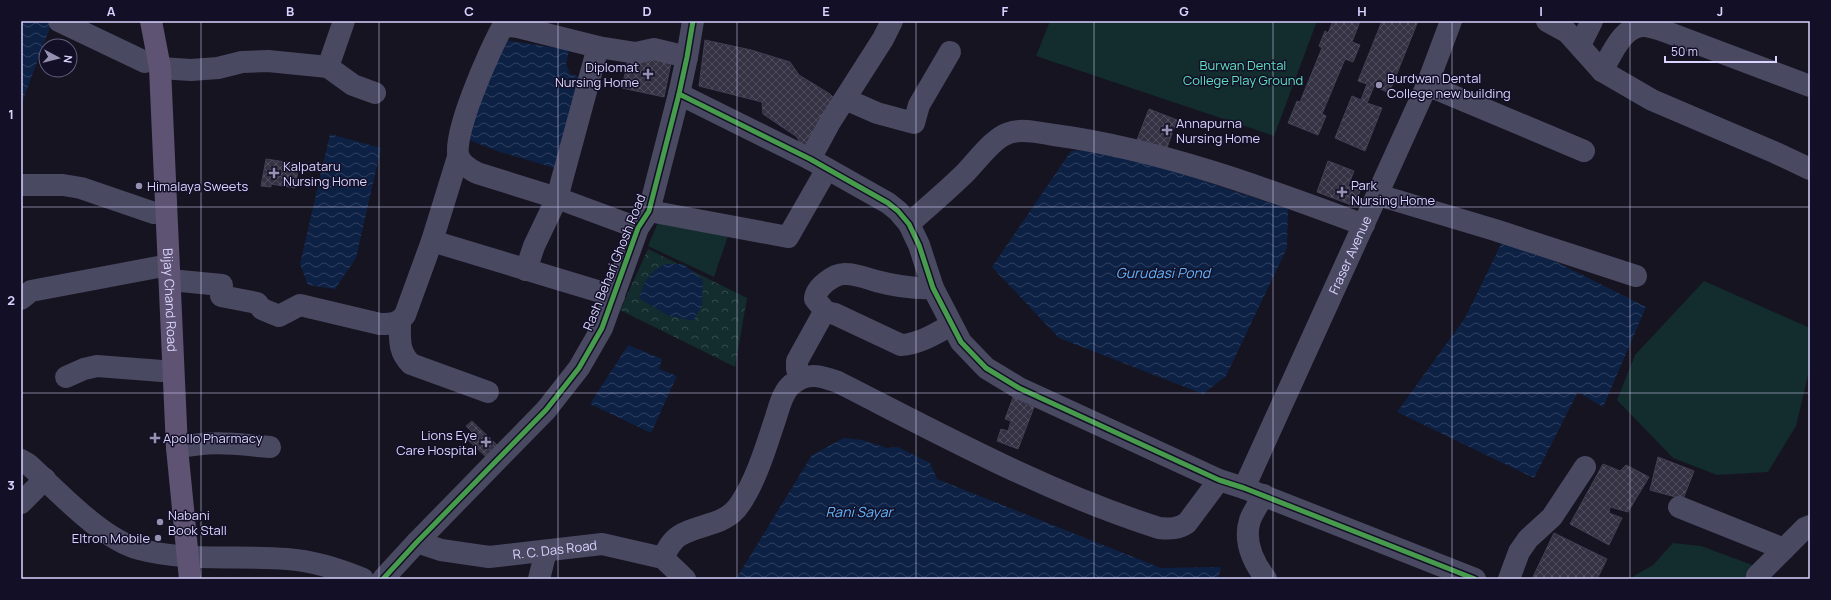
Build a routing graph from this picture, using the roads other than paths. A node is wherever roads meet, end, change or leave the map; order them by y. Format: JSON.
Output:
{"nodes":[{"id":1,"x":59,"y":21,"type":"edge"},
{"id":2,"x":141,"y":21,"type":"edge"},
{"id":3,"x":151,"y":21,"type":"edge"},
{"id":4,"x":344,"y":21,"type":"edge"},
{"id":5,"x":693,"y":21,"type":"edge"},
{"id":6,"x":892,"y":21,"type":"edge"},
{"id":7,"x":1451,"y":21,"type":"edge"},
{"id":8,"x":1547,"y":21,"type":"edge"},
{"id":9,"x":1592,"y":21,"type":"edge"},
{"id":10,"x":1580,"y":45,"type":"junction"},
{"id":11,"x":598,"y":46,"type":"junction"},
{"id":12,"x":950,"y":52,"type":"dead end"},
{"id":13,"x":687,"y":57,"type":"junction"},
{"id":14,"x":152,"y":65,"type":"junction"},
{"id":15,"x":328,"y":67,"type":"junction"},
{"id":16,"x":1602,"y":71,"type":"junction"},
{"id":17,"x":1427,"y":85,"type":"junction"},
{"id":18,"x":1810,"y":86,"type":"edge"},
{"id":19,"x":375,"y":93,"type":"dead end"},
{"id":20,"x":679,"y":94,"type":"junction"},
{"id":21,"x":845,"y":99,"type":"junction"},
{"id":22,"x":1584,"y":151,"type":"dead end"},
{"id":23,"x":458,"y":157,"type":"junction"},
{"id":24,"x":819,"y":164,"type":"junction"},
{"id":25,"x":1810,"y":169,"type":"edge"},
{"id":26,"x":21,"y":185,"type":"edge"},
{"id":27,"x":1378,"y":195,"type":"junction"},
{"id":28,"x":557,"y":198,"type":"junction"},
{"id":29,"x":154,"y":213,"type":"junction"},
{"id":30,"x":644,"y":220,"type":"junction"},
{"id":31,"x":909,"y":224,"type":"junction"},
{"id":32,"x":1364,"y":225,"type":"junction"},
{"id":33,"x":432,"y":241,"type":"junction"},
{"id":34,"x":526,"y":270,"type":"junction"},
{"id":35,"x":164,"y":274,"type":"junction"},
{"id":36,"x":1636,"y":276,"type":"dead end"},
{"id":37,"x":933,"y":288,"type":"junction"},
{"id":38,"x":614,"y":296,"type":"junction"},
{"id":39,"x":21,"y":298,"type":"edge"},
{"id":40,"x":826,"y":312,"type":"junction"},
{"id":41,"x":400,"y":322,"type":"junction"},
{"id":42,"x":951,"y":325,"type":"junction"},
{"id":43,"x":162,"y":372,"type":"junction"},
{"id":44,"x":66,"y":378,"type":"dead end"},
{"id":45,"x":802,"y":378,"type":"junction"},
{"id":46,"x":488,"y":392,"type":"dead end"},
{"id":47,"x":270,"y":446,"type":"dead end"},
{"id":48,"x":177,"y":448,"type":"junction"},
{"id":49,"x":21,"y":460,"type":"edge"},
{"id":50,"x":1585,"y":467,"type":"dead end"},
{"id":51,"x":45,"y":479,"type":"junction"},
{"id":52,"x":1219,"y":480,"type":"junction"},
{"id":53,"x":1244,"y":488,"type":"junction"},
{"id":54,"x":1264,"y":496,"type":"junction"},
{"id":55,"x":21,"y":503,"type":"edge"},
{"id":56,"x":1679,"y":507,"type":"dead end"},
{"id":57,"x":1810,"y":526,"type":"edge"},
{"id":58,"x":417,"y":542,"type":"junction"},
{"id":59,"x":1784,"y":550,"type":"junction"},
{"id":60,"x":546,"y":551,"type":"junction"},
{"id":61,"x":182,"y":556,"type":"junction"},
{"id":62,"x":663,"y":558,"type":"junction"},
{"id":63,"x":1757,"y":576,"type":"dead end"},
{"id":64,"x":177,"y":579,"type":"edge"},
{"id":65,"x":190,"y":579,"type":"edge"},
{"id":66,"x":363,"y":579,"type":"edge"},
{"id":67,"x":383,"y":579,"type":"edge"},
{"id":68,"x":539,"y":579,"type":"edge"},
{"id":69,"x":685,"y":579,"type":"edge"},
{"id":70,"x":1266,"y":579,"type":"edge"},
{"id":71,"x":1475,"y":579,"type":"edge"},
{"id":72,"x":1509,"y":579,"type":"edge"}],
"edges":[{"from":1,"to":14,"type":"street"},
{"from":2,"to":14,"type":"main road","name":"Bijay Chand Road"},
{"from":3,"to":14,"type":"main road","name":"Bijay Chand Road"},
{"from":4,"to":15,"type":"street"},
{"from":5,"to":13,"type":"street","name":"Rash Behari Ghosh Road"},
{"from":6,"to":21,"type":"street"},
{"from":7,"to":17,"type":"street","name":"Fraser Avenue"},
{"from":8,"to":10,"type":"street"},
{"from":9,"to":10,"type":"street"},
{"from":10,"to":16,"type":"street"},
{"from":11,"to":13,"type":"street"},
{"from":11,"to":23,"type":"street"},
{"from":11,"to":28,"type":"street"},
{"from":12,"to":21,"type":"street"},
{"from":13,"to":20,"type":"street","name":"Rash Behari Ghosh Road"},
{"from":14,"to":15,"type":"street"},
{"from":14,"to":29,"type":"main road","name":"Bijay Chand Road"},
{"from":14,"to":35,"type":"main road","name":"Bijay Chand Road"},
{"from":15,"to":19,"type":"street"},
{"from":16,"to":18,"type":"street"},
{"from":16,"to":25,"type":"street"},
{"from":17,"to":22,"type":"street"},
{"from":17,"to":27,"type":"street","name":"Fraser Avenue"},
{"from":20,"to":24,"type":"street"},
{"from":20,"to":30,"type":"street","name":"Rash Behari Ghosh Road"},
{"from":21,"to":24,"type":"street"},
{"from":23,"to":28,"type":"street"},
{"from":23,"to":33,"type":"street"},
{"from":24,"to":30,"type":"street"},
{"from":24,"to":31,"type":"street"},
{"from":26,"to":29,"type":"street"},
{"from":27,"to":32,"type":"street","name":"Fraser Avenue"},
{"from":27,"to":36,"type":"street"},
{"from":28,"to":30,"type":"street"},
{"from":28,"to":34,"type":"street"},
{"from":29,"to":35,"type":"main road","name":"Bijay Chand Road"},
{"from":30,"to":38,"type":"street","name":"Rash Behari Ghosh Road"},
{"from":31,"to":32,"type":"street"},
{"from":31,"to":37,"type":"street"},
{"from":32,"to":53,"type":"street","name":"Fraser Avenue"},
{"from":33,"to":34,"type":"street"},
{"from":33,"to":41,"type":"street"},
{"from":34,"to":38,"type":"street"},
{"from":35,"to":39,"type":"street"},
{"from":35,"to":41,"type":"street"},
{"from":35,"to":43,"type":"main road","name":"Bijay Chand Road"},
{"from":35,"to":48,"type":"main road","name":"Bijay Chand Road"},
{"from":37,"to":40,"type":"street"},
{"from":37,"to":42,"type":"street"},
{"from":38,"to":58,"type":"street","name":"Rash Behari Ghosh Road"},
{"from":40,"to":42,"type":"street"},
{"from":40,"to":45,"type":"street"},
{"from":41,"to":46,"type":"street"},
{"from":42,"to":52,"type":"street"},
{"from":43,"to":44,"type":"street"},
{"from":43,"to":61,"type":"main road","name":"Bijay Chand Road"},
{"from":45,"to":52,"type":"street"},
{"from":45,"to":62,"type":"street"},
{"from":47,"to":48,"type":"street"},
{"from":48,"to":61,"type":"main road","name":"Bijay Chand Road"},
{"from":49,"to":51,"type":"street"},
{"from":50,"to":72,"type":"street"},
{"from":51,"to":55,"type":"street"},
{"from":51,"to":61,"type":"street"},
{"from":52,"to":53,"type":"street"},
{"from":53,"to":54,"type":"street"},
{"from":54,"to":70,"type":"street"},
{"from":54,"to":71,"type":"street"},
{"from":56,"to":59,"type":"street"},
{"from":57,"to":59,"type":"street"},
{"from":58,"to":60,"type":"street","name":"R. C. Das Road"},
{"from":58,"to":67,"type":"street","name":"Rash Behari Ghosh Road"},
{"from":59,"to":63,"type":"street"},
{"from":60,"to":62,"type":"street","name":"R. C. Das Road"},
{"from":60,"to":68,"type":"street"},
{"from":61,"to":64,"type":"main road","name":"Bijay Chand Road"},
{"from":61,"to":65,"type":"main road","name":"Bijay Chand Road"},
{"from":61,"to":66,"type":"street"},
{"from":62,"to":69,"type":"street"}]}
